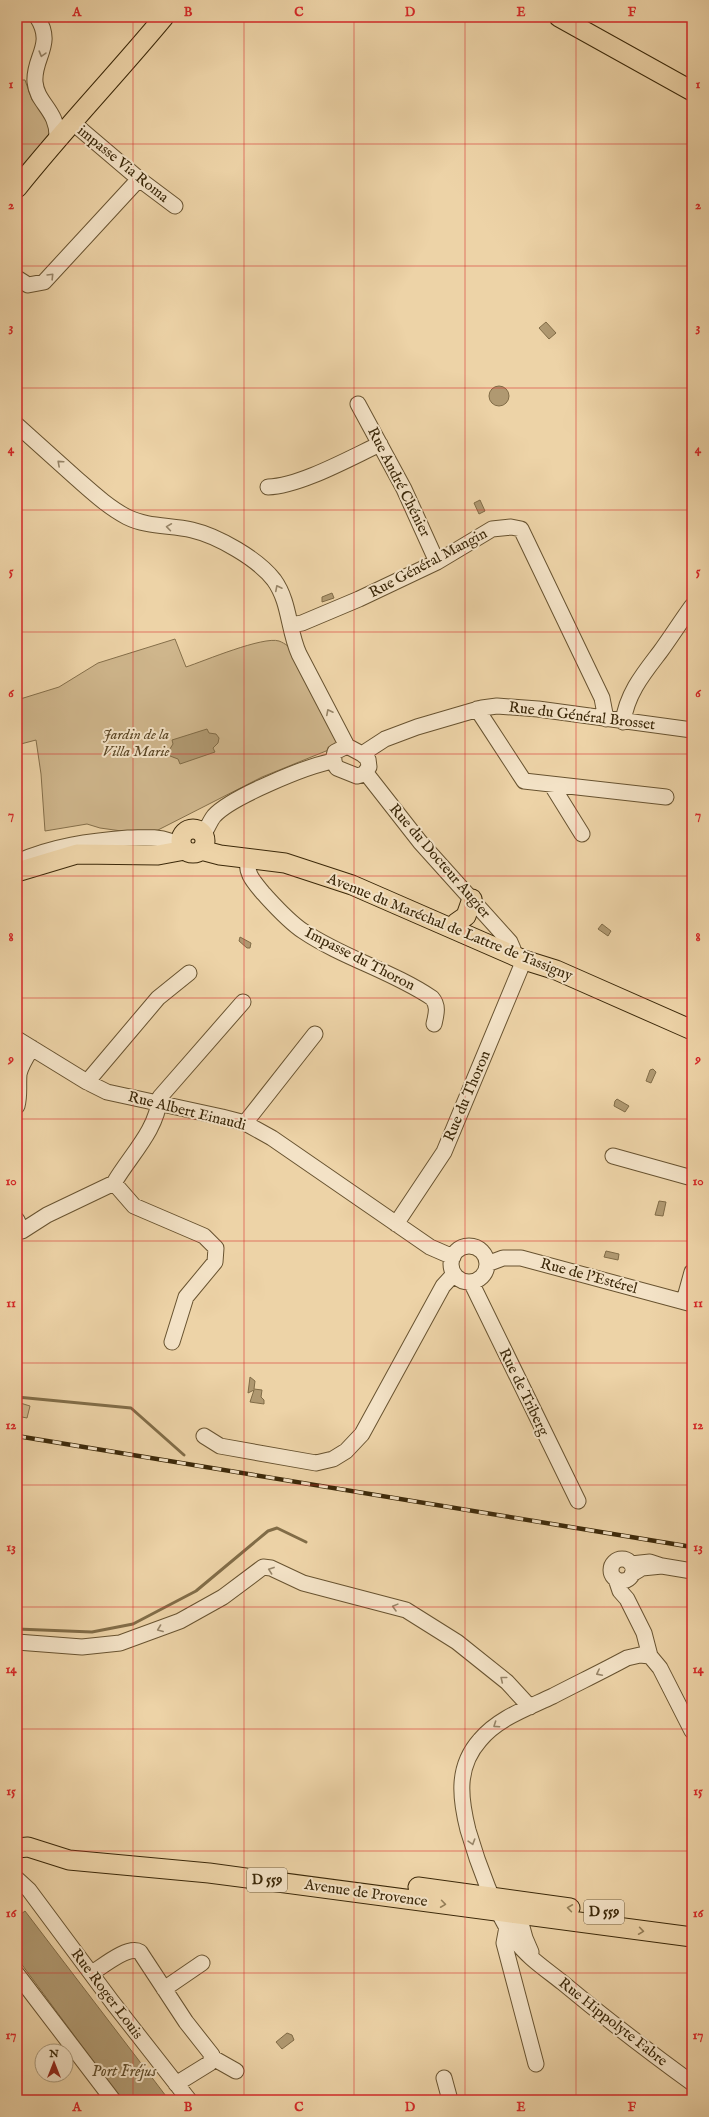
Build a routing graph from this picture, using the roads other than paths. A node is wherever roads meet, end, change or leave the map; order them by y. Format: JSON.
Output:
{"nodes":[{"id":1,"x":37,"y":17,"type":"edge"},
{"id":2,"x":164,"y":17,"type":"edge"},
{"id":3,"x":559,"y":17,"type":"edge"},
{"id":4,"x":585,"y":17,"type":"edge"},
{"id":5,"x":692,"y":80,"type":"edge"},
{"id":6,"x":692,"y":91,"type":"edge"},
{"id":7,"x":75,"y":124,"type":"junction"},
{"id":8,"x":57,"y":138,"type":"junction"},
{"id":9,"x":140,"y":179,"type":"junction"},
{"id":10,"x":17,"y":188,"type":"edge"},
{"id":11,"x":17,"y":197,"type":"edge"},
{"id":12,"x":175,"y":206,"type":"dead end"},
{"id":13,"x":17,"y":278,"type":"edge"},
{"id":14,"x":358,"y":404,"type":"dead end"},
{"id":15,"x":17,"y":425,"type":"edge"},
{"id":16,"x":380,"y":444,"type":"junction"},
{"id":17,"x":268,"y":487,"type":"dead end"},
{"id":18,"x":437,"y":562,"type":"junction"},
{"id":19,"x":692,"y":606,"type":"edge"},
{"id":20,"x":291,"y":625,"type":"junction"},
{"id":21,"x":477,"y":709,"type":"junction"},
{"id":22,"x":606,"y":718,"type":"junction"},
{"id":23,"x":623,"y":722,"type":"junction"},
{"id":24,"x":692,"y":730,"type":"edge"},
{"id":25,"x":347,"y":746,"type":"junction"},
{"id":26,"x":362,"y":754,"type":"junction"},
{"id":27,"x":333,"y":761,"type":"junction"},
{"id":28,"x":366,"y":773,"type":"junction"},
{"id":29,"x":551,"y":784,"type":"junction"},
{"id":30,"x":666,"y":797,"type":"dead end"},
{"id":31,"x":582,"y":834,"type":"dead end"},
{"id":32,"x":191,"y":842,"type":"junction"},
{"id":33,"x":248,"y":859,"type":"junction"},
{"id":34,"x":17,"y":862,"type":"edge"},
{"id":35,"x":17,"y":868,"type":"edge"},
{"id":36,"x":17,"y":872,"type":"edge"},
{"id":37,"x":472,"y":899,"type":"junction"},
{"id":38,"x":456,"y":923,"type":"junction"},
{"id":39,"x":518,"y":955,"type":"junction"},
{"id":40,"x":189,"y":973,"type":"dead end"},
{"id":41,"x":243,"y":1002,"type":"dead end"},
{"id":42,"x":692,"y":1022,"type":"edge"},
{"id":43,"x":434,"y":1024,"type":"dead end"},
{"id":44,"x":692,"y":1030,"type":"edge"},
{"id":45,"x":315,"y":1034,"type":"dead end"},
{"id":46,"x":17,"y":1039,"type":"edge"},
{"id":47,"x":32,"y":1048,"type":"junction"},
{"id":48,"x":87,"y":1082,"type":"junction"},
{"id":49,"x":159,"y":1104,"type":"junction"},
{"id":50,"x":17,"y":1106,"type":"edge"},
{"id":51,"x":245,"y":1124,"type":"junction"},
{"id":52,"x":613,"y":1156,"type":"dead end"},
{"id":53,"x":692,"y":1178,"type":"edge"},
{"id":54,"x":114,"y":1183,"type":"junction"},
{"id":55,"x":396,"y":1224,"type":"junction"},
{"id":56,"x":19,"y":1226,"type":"edge"},
{"id":57,"x":453,"y":1257,"type":"junction"},
{"id":58,"x":487,"y":1264,"type":"junction"},
{"id":59,"x":692,"y":1272,"type":"edge"},
{"id":60,"x":454,"y":1274,"type":"junction"},
{"id":61,"x":471,"y":1282,"type":"junction"},
{"id":62,"x":688,"y":1302,"type":"edge"},
{"id":63,"x":172,"y":1342,"type":"dead end"},
{"id":64,"x":204,"y":1436,"type":"dead end"},
{"id":65,"x":578,"y":1501,"type":"dead end"},
{"id":66,"x":692,"y":1571,"type":"edge"},
{"id":67,"x":642,"y":1630,"type":"junction"},
{"id":68,"x":17,"y":1642,"type":"edge"},
{"id":69,"x":634,"y":1656,"type":"junction"},
{"id":70,"x":650,"y":1656,"type":"junction"},
{"id":71,"x":530,"y":1707,"type":"junction"},
{"id":72,"x":692,"y":1731,"type":"edge"},
{"id":73,"x":17,"y":1835,"type":"edge"},
{"id":74,"x":17,"y":1848,"type":"edge"},
{"id":75,"x":20,"y":1884,"type":"edge"},
{"id":76,"x":495,"y":1904,"type":"junction"},
{"id":77,"x":513,"y":1914,"type":"junction"},
{"id":78,"x":692,"y":1924,"type":"edge"},
{"id":79,"x":692,"y":1937,"type":"edge"},
{"id":80,"x":202,"y":1963,"type":"dead end"},
{"id":81,"x":92,"y":1973,"type":"junction"},
{"id":82,"x":17,"y":1974,"type":"edge"},
{"id":83,"x":164,"y":1989,"type":"junction"},
{"id":84,"x":212,"y":2058,"type":"junction"},
{"id":85,"x":536,"y":2064,"type":"dead end"},
{"id":86,"x":236,"y":2071,"type":"dead end"},
{"id":87,"x":444,"y":2078,"type":"dead end"},
{"id":88,"x":692,"y":2083,"type":"edge"},
{"id":89,"x":176,"y":2084,"type":"junction"},
{"id":90,"x":113,"y":2100,"type":"edge"},
{"id":91,"x":189,"y":2100,"type":"edge"},
{"id":92,"x":450,"y":2100,"type":"edge"}],
"edges":[{"from":1,"to":8,"type":"street","one_way":true},
{"from":2,"to":7,"type":"main road"},
{"from":3,"to":6,"type":"main road"},
{"from":4,"to":5,"type":"main road"},
{"from":7,"to":8,"type":"main road"},
{"from":7,"to":9,"type":"street","name":"impasse Via Roma"},
{"from":7,"to":11,"type":"main road"},
{"from":8,"to":10,"type":"main road"},
{"from":9,"to":12,"type":"street","name":"impasse Via Roma"},
{"from":13,"to":9,"type":"street","one_way":true},
{"from":14,"to":16,"type":"street","name":"Rue André Chénier"},
{"from":20,"to":15,"type":"street","one_way":true},
{"from":16,"to":17,"type":"street"},
{"from":16,"to":18,"type":"street","name":"Rue André Chénier"},
{"from":18,"to":20,"type":"street","name":"Rue Général Mangin"},
{"from":18,"to":22,"type":"street","name":"Rue Général Mangin"},
{"from":19,"to":23,"type":"street"},
{"from":25,"to":20,"type":"street","one_way":true},
{"from":21,"to":22,"type":"street","name":"Rue du Général Brosset"},
{"from":21,"to":26,"type":"street","name":"Rue du Général Brosset"},
{"from":21,"to":29,"type":"street"},
{"from":22,"to":23,"type":"street","name":"Rue du Général Brosset"},
{"from":23,"to":24,"type":"street","name":"Rue du Général Brosset"},
{"from":25,"to":26,"type":"street"},
{"from":25,"to":27,"type":"street"},
{"from":26,"to":28,"type":"street"},
{"from":27,"to":28,"type":"street"},
{"from":27,"to":32,"type":"street"},
{"from":28,"to":37,"type":"street","name":"Rue du Docteur Augier"},
{"from":29,"to":30,"type":"street"},
{"from":29,"to":31,"type":"street"},
{"from":32,"to":33,"type":"main road","name":"Avenue du Maréchal de Lattre de Tassigny"},
{"from":32,"to":34,"type":"street"},
{"from":32,"to":35,"type":"main road"},
{"from":32,"to":36,"type":"main road"},
{"from":32,"to":38,"type":"main road","name":"Avenue du Maréchal de Lattre de Tassigny"},
{"from":33,"to":39,"type":"main road","name":"Avenue du Maréchal de Lattre de Tassigny"},
{"from":33,"to":43,"type":"street","name":"Impasse du Thoron"},
{"from":37,"to":38,"type":"main road"},
{"from":37,"to":39,"type":"street","name":"Rue du Docteur Augier"},
{"from":38,"to":39,"type":"main road","name":"Avenue du Maréchal de Lattre de Tassigny"},
{"from":39,"to":42,"type":"main road","name":"Avenue du Maréchal de Lattre de Tassigny"},
{"from":39,"to":44,"type":"main road","name":"Avenue du Maréchal de Lattre de Tassigny"},
{"from":39,"to":55,"type":"street","name":"Rue du Thoron"},
{"from":40,"to":48,"type":"street"},
{"from":41,"to":49,"type":"street"},
{"from":45,"to":51,"type":"street"},
{"from":46,"to":47,"type":"street","name":"Rue Albert Einaudi"},
{"from":47,"to":48,"type":"street","name":"Rue Albert Einaudi"},
{"from":47,"to":50,"type":"street"},
{"from":48,"to":49,"type":"street","name":"Rue Albert Einaudi"},
{"from":49,"to":51,"type":"street","name":"Rue Albert Einaudi"},
{"from":49,"to":54,"type":"street"},
{"from":51,"to":55,"type":"street","name":"Rue Albert Einaudi"},
{"from":52,"to":53,"type":"street"},
{"from":54,"to":56,"type":"street"},
{"from":54,"to":63,"type":"street"},
{"from":55,"to":57,"type":"street","name":"Rue Albert Einaudi"},
{"from":57,"to":58,"type":"street"},
{"from":57,"to":60,"type":"street"},
{"from":58,"to":61,"type":"street"},
{"from":58,"to":62,"type":"street","name":"Rue de l'Estérel"},
{"from":59,"to":62,"type":"street"},
{"from":60,"to":61,"type":"street"},
{"from":60,"to":64,"type":"street"},
{"from":61,"to":65,"type":"street","name":"Rue de Triberg"},
{"from":66,"to":67,"type":"street"},
{"from":67,"to":69,"type":"street"},
{"from":67,"to":70,"type":"street"},
{"from":71,"to":68,"type":"street","one_way":true},
{"from":69,"to":70,"type":"street"},
{"from":69,"to":71,"type":"street","name":"Rue Hippolyte Fabre","one_way":true},
{"from":70,"to":72,"type":"street"},
{"from":71,"to":76,"type":"street","name":"Rue Hippolyte Fabre","one_way":true},
{"from":73,"to":76,"type":"main road","name":"Avenue de Provence","number":"D 559"},
{"from":74,"to":76,"type":"main road","name":"Avenue de Provence","number":"D 559","one_way":true},
{"from":75,"to":81,"type":"street","name":"Rue Roger Louis"},
{"from":76,"to":77,"type":"main road","name":"Avenue de Provence","number":"D 559"},
{"from":76,"to":77,"type":"street","name":"Rue Hippolyte Fabre"},
{"from":78,"to":77,"type":"main road","name":"Avenue de Provence","number":"D 559","one_way":true},
{"from":77,"to":79,"type":"main road","name":"Avenue de Provence","number":"D 559","one_way":true},
{"from":77,"to":85,"type":"street"},
{"from":77,"to":88,"type":"street","name":"Rue Hippolyte Fabre"},
{"from":80,"to":83,"type":"street"},
{"from":81,"to":83,"type":"street"},
{"from":81,"to":89,"type":"street","name":"Rue Roger Louis"},
{"from":82,"to":90,"type":"street"},
{"from":83,"to":84,"type":"street"},
{"from":84,"to":86,"type":"street"},
{"from":84,"to":89,"type":"street"},
{"from":87,"to":92,"type":"street"},
{"from":89,"to":91,"type":"street","name":"Rue Roger Louis"}]}
